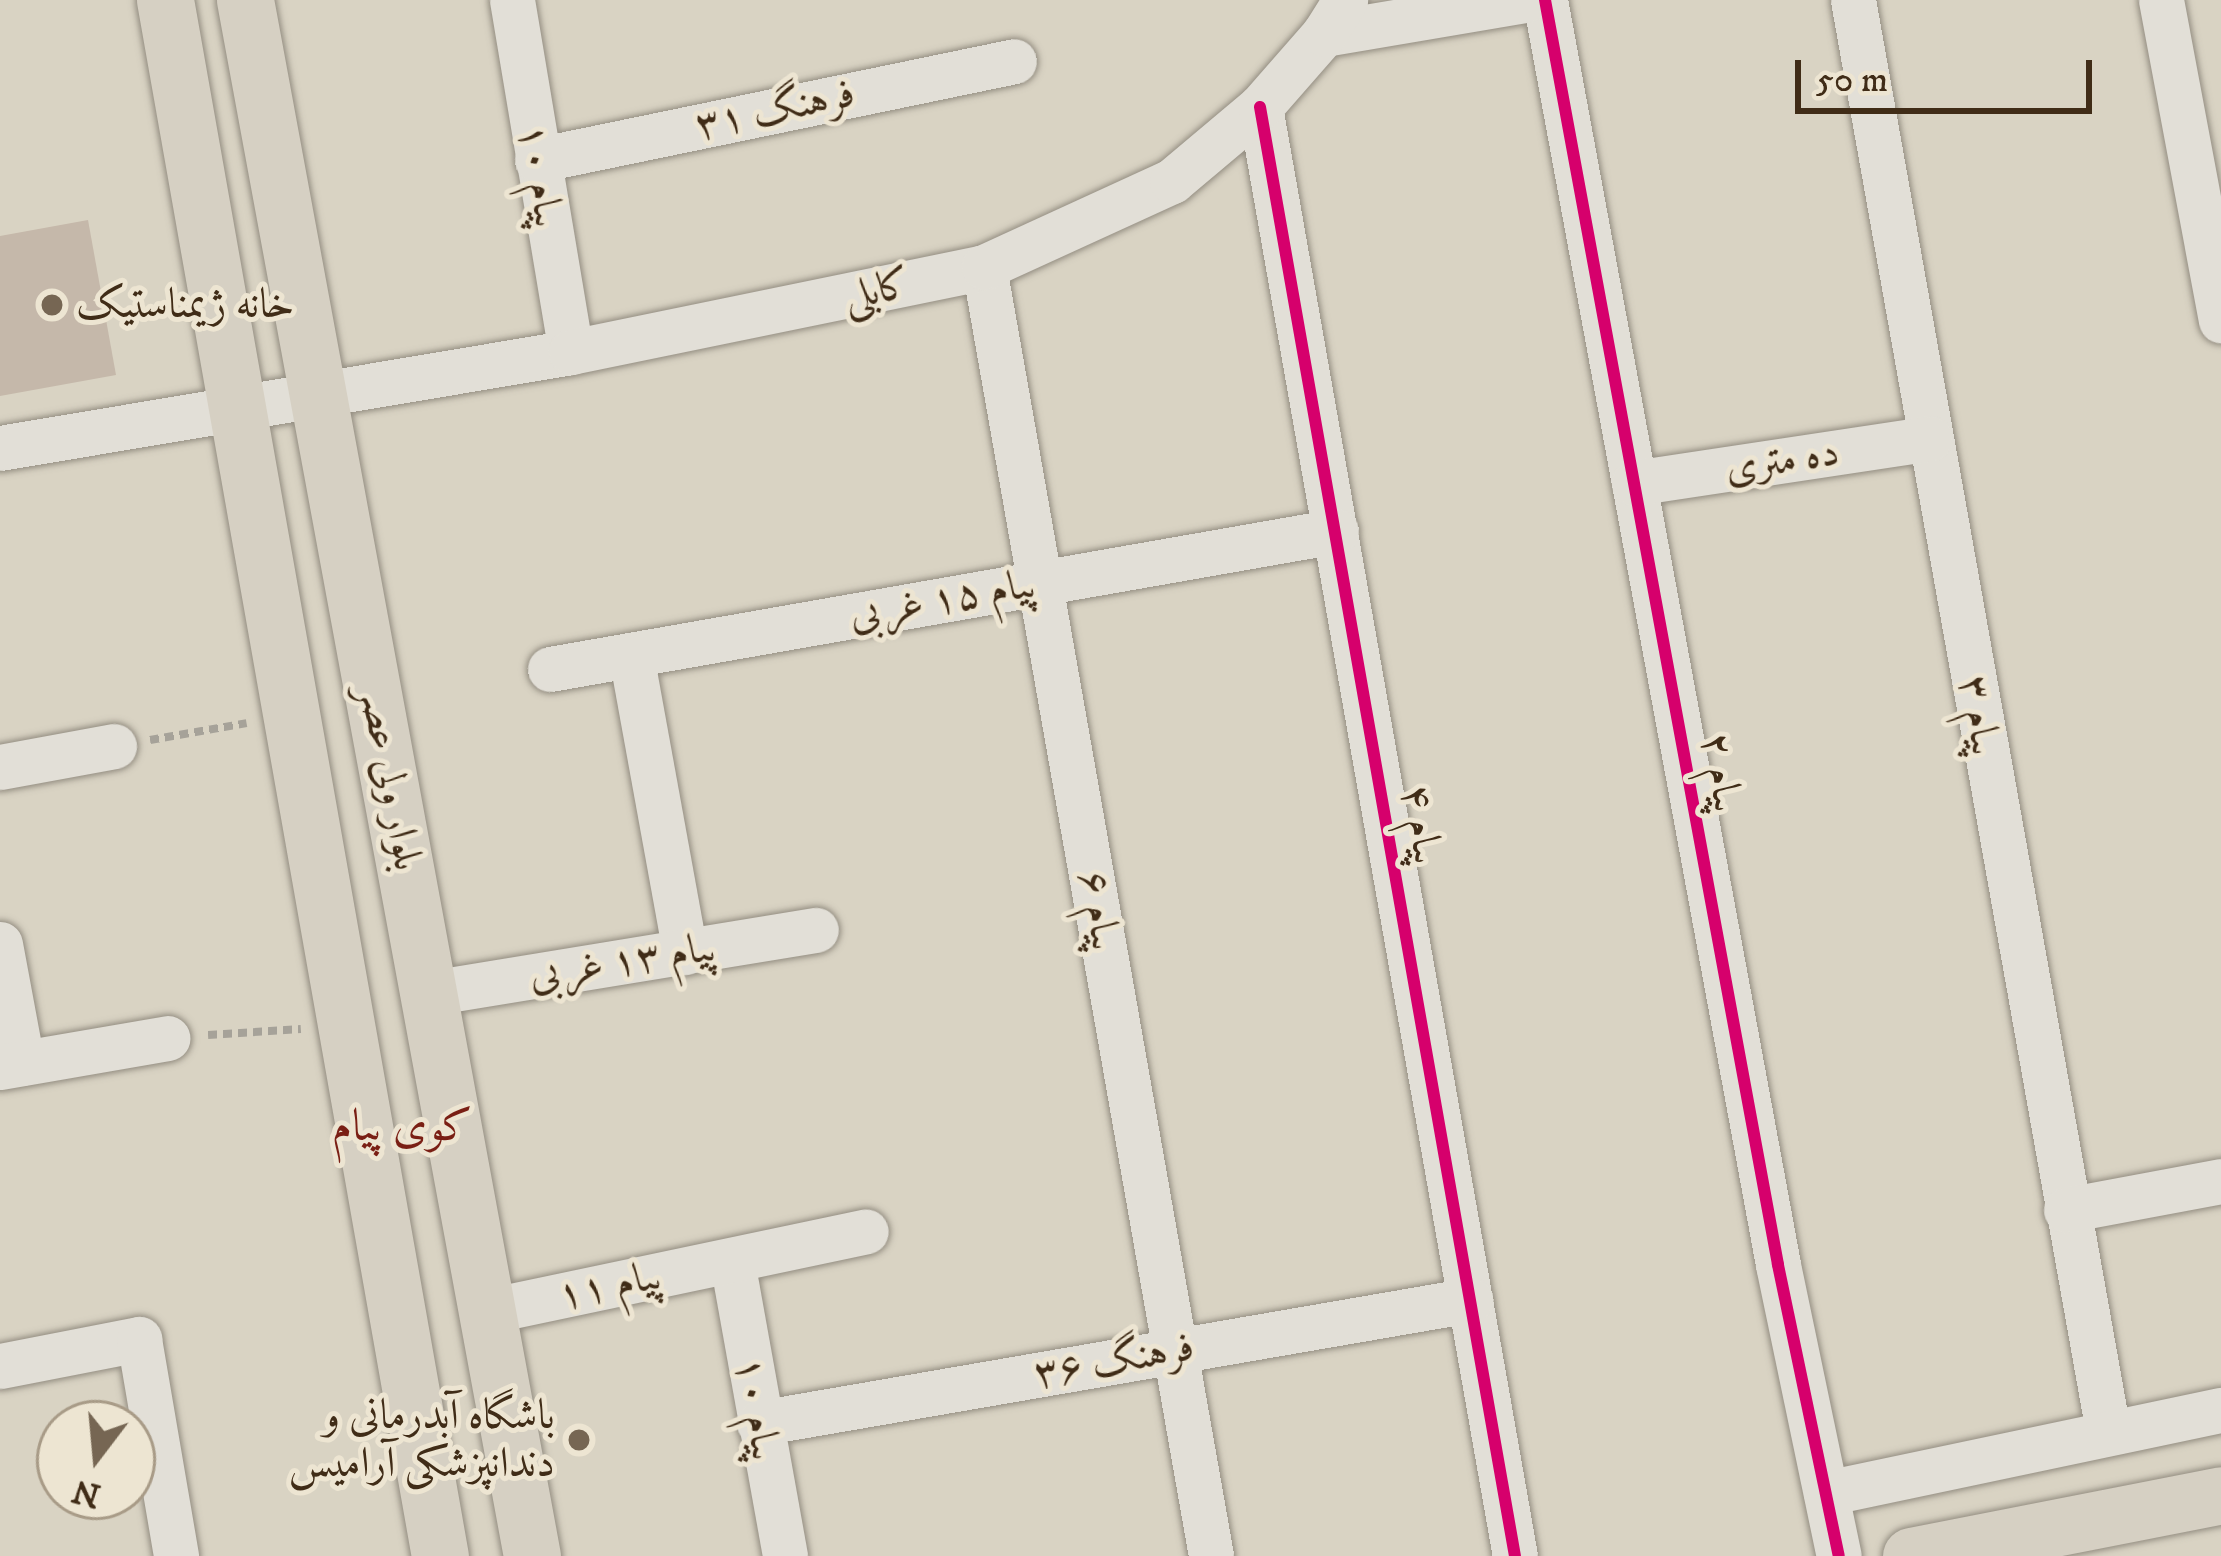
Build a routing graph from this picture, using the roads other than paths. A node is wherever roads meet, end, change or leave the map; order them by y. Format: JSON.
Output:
{"nodes":[{"id":1,"x":165,"y":0,"type":"edge"},
{"id":2,"x":245,"y":0,"type":"edge"},
{"id":3,"x":512,"y":0,"type":"edge"},
{"id":4,"x":1526,"y":0,"type":"edge"},
{"id":5,"x":1545,"y":0,"type":"edge"},
{"id":6,"x":1853,"y":0,"type":"edge"},
{"id":7,"x":2161,"y":0,"type":"edge"},
{"id":8,"x":1335,"y":17,"type":"edge"},
{"id":9,"x":1013,"y":61,"type":"dead end"},
{"id":10,"x":1260,"y":106,"type":"junction"},
{"id":11,"x":537,"y":160,"type":"junction"},
{"id":12,"x":984,"y":267,"type":"junction"},
{"id":13,"x":2221,"y":320,"type":"edge"},
{"id":14,"x":571,"y":352,"type":"junction"},
{"id":15,"x":318,"y":396,"type":"junction"},
{"id":16,"x":238,"y":408,"type":"junction"},
{"id":17,"x":1930,"y":438,"type":"junction"},
{"id":18,"x":0,"y":448,"type":"edge"},
{"id":19,"x":1634,"y":483,"type":"junction"},
{"id":20,"x":1336,"y":531,"type":"junction"},
{"id":21,"x":1042,"y":582,"type":"junction"},
{"id":22,"x":631,"y":655,"type":"junction"},
{"id":23,"x":550,"y":669,"type":"dead end"},
{"id":24,"x":114,"y":746,"type":"road end"},
{"id":25,"x":0,"y":766,"type":"edge"},
{"id":26,"x":816,"y":930,"type":"dead end"},
{"id":27,"x":0,"y":944,"type":"edge"},
{"id":28,"x":686,"y":952,"type":"junction"},
{"id":29,"x":430,"y":993,"type":"junction"},
{"id":30,"x":167,"y":1038,"type":"road end"},
{"id":31,"x":11,"y":1065,"type":"edge"},
{"id":32,"x":2221,"y":1180,"type":"edge"},
{"id":33,"x":2066,"y":1210,"type":"junction"},
{"id":34,"x":866,"y":1231,"type":"dead end"},
{"id":35,"x":733,"y":1261,"type":"junction"},
{"id":36,"x":1470,"y":1300,"type":"junction"},
{"id":37,"x":488,"y":1312,"type":"junction"},
{"id":38,"x":1175,"y":1351,"type":"junction"},
{"id":39,"x":0,"y":1366,"type":"edge"},
{"id":40,"x":2221,"y":1411,"type":"edge"},
{"id":41,"x":759,"y":1423,"type":"junction"},
{"id":42,"x":2108,"y":1432,"type":"junction"},
{"id":43,"x":1826,"y":1493,"type":"junction"},
{"id":44,"x":2221,"y":1496,"type":"edge"},
{"id":45,"x":176,"y":1556,"type":"edge"},
{"id":46,"x":440,"y":1556,"type":"edge"},
{"id":47,"x":532,"y":1556,"type":"edge"},
{"id":48,"x":785,"y":1556,"type":"edge"},
{"id":49,"x":1211,"y":1556,"type":"edge"},
{"id":50,"x":1515,"y":1556,"type":"edge"},
{"id":51,"x":1839,"y":1556,"type":"edge"},
{"id":52,"x":1912,"y":1556,"type":"edge"}],
"edges":[{"from":1,"to":16,"type":"main road","name":"بلوار ولی عصر"},
{"from":2,"to":15,"type":"main road","name":"بلوار ولی عصر"},
{"from":3,"to":11,"type":"street","name":"پیام ۱۰"},
{"from":4,"to":8,"type":"street"},
{"from":5,"to":19,"type":"street","name":"پیام ۲"},
{"from":6,"to":17,"type":"street","name":"پیام ۳"},
{"from":7,"to":13,"type":"street"},
{"from":8,"to":10,"type":"street","name":"کابلی"},
{"from":9,"to":11,"type":"street","name":"فرهنگ ۳۱"},
{"from":10,"to":12,"type":"street","name":"کابلی"},
{"from":10,"to":20,"type":"street","name":"پیام ۴"},
{"from":11,"to":14,"type":"street","name":"پیام ۱۰"},
{"from":12,"to":14,"type":"street","name":"کابلی"},
{"from":12,"to":21,"type":"street","name":"پیام ۶"},
{"from":14,"to":15,"type":"street","name":"کابلی"},
{"from":15,"to":16,"type":"street","name":"کابلی"},
{"from":15,"to":29,"type":"main road","name":"بلوار ولی عصر"},
{"from":16,"to":18,"type":"street","name":"کابلی"},
{"from":16,"to":46,"type":"main road","name":"بلوار ولی عصر"},
{"from":17,"to":19,"type":"street","name":"ده متری"},
{"from":17,"to":33,"type":"street","name":"پیام ۳"},
{"from":19,"to":43,"type":"street","name":"پیام ۲"},
{"from":20,"to":21,"type":"street","name":"پیام ۱۵ غربی"},
{"from":20,"to":36,"type":"street","name":"پیام ۴"},
{"from":21,"to":22,"type":"street","name":"پیام ۱۵ غربی"},
{"from":21,"to":38,"type":"street","name":"پیام ۶"},
{"from":22,"to":23,"type":"street","name":"پیام ۱۵ غربی"},
{"from":22,"to":28,"type":"street"},
{"from":24,"to":25,"type":"street"},
{"from":26,"to":28,"type":"street","name":"پیام ۱۳ غربی"},
{"from":27,"to":31,"type":"street"},
{"from":28,"to":29,"type":"street","name":"پیام ۱۳ غربی"},
{"from":29,"to":37,"type":"main road","name":"بلوار ولی عصر"},
{"from":30,"to":31,"type":"street"},
{"from":32,"to":33,"type":"street"},
{"from":33,"to":42,"type":"street","name":"پیام ۳"},
{"from":34,"to":35,"type":"street","name":"پیام ۱۱"},
{"from":35,"to":37,"type":"street","name":"پیام ۱۱"},
{"from":35,"to":41,"type":"street","name":"پیام ۱۰"},
{"from":36,"to":38,"type":"street","name":"فرهنگ ۳۶"},
{"from":36,"to":50,"type":"street","name":"پیام ۴"},
{"from":37,"to":47,"type":"main road","name":"بلوار ولی عصر"},
{"from":38,"to":41,"type":"street","name":"فرهنگ ۳۶"},
{"from":38,"to":49,"type":"street","name":"پیام ۶"},
{"from":39,"to":45,"type":"street"},
{"from":40,"to":42,"type":"street"},
{"from":41,"to":48,"type":"street","name":"پیام ۱۰"},
{"from":42,"to":43,"type":"street"},
{"from":43,"to":51,"type":"street","name":"پیام ۲"},
{"from":44,"to":52,"type":"main road"}]}
